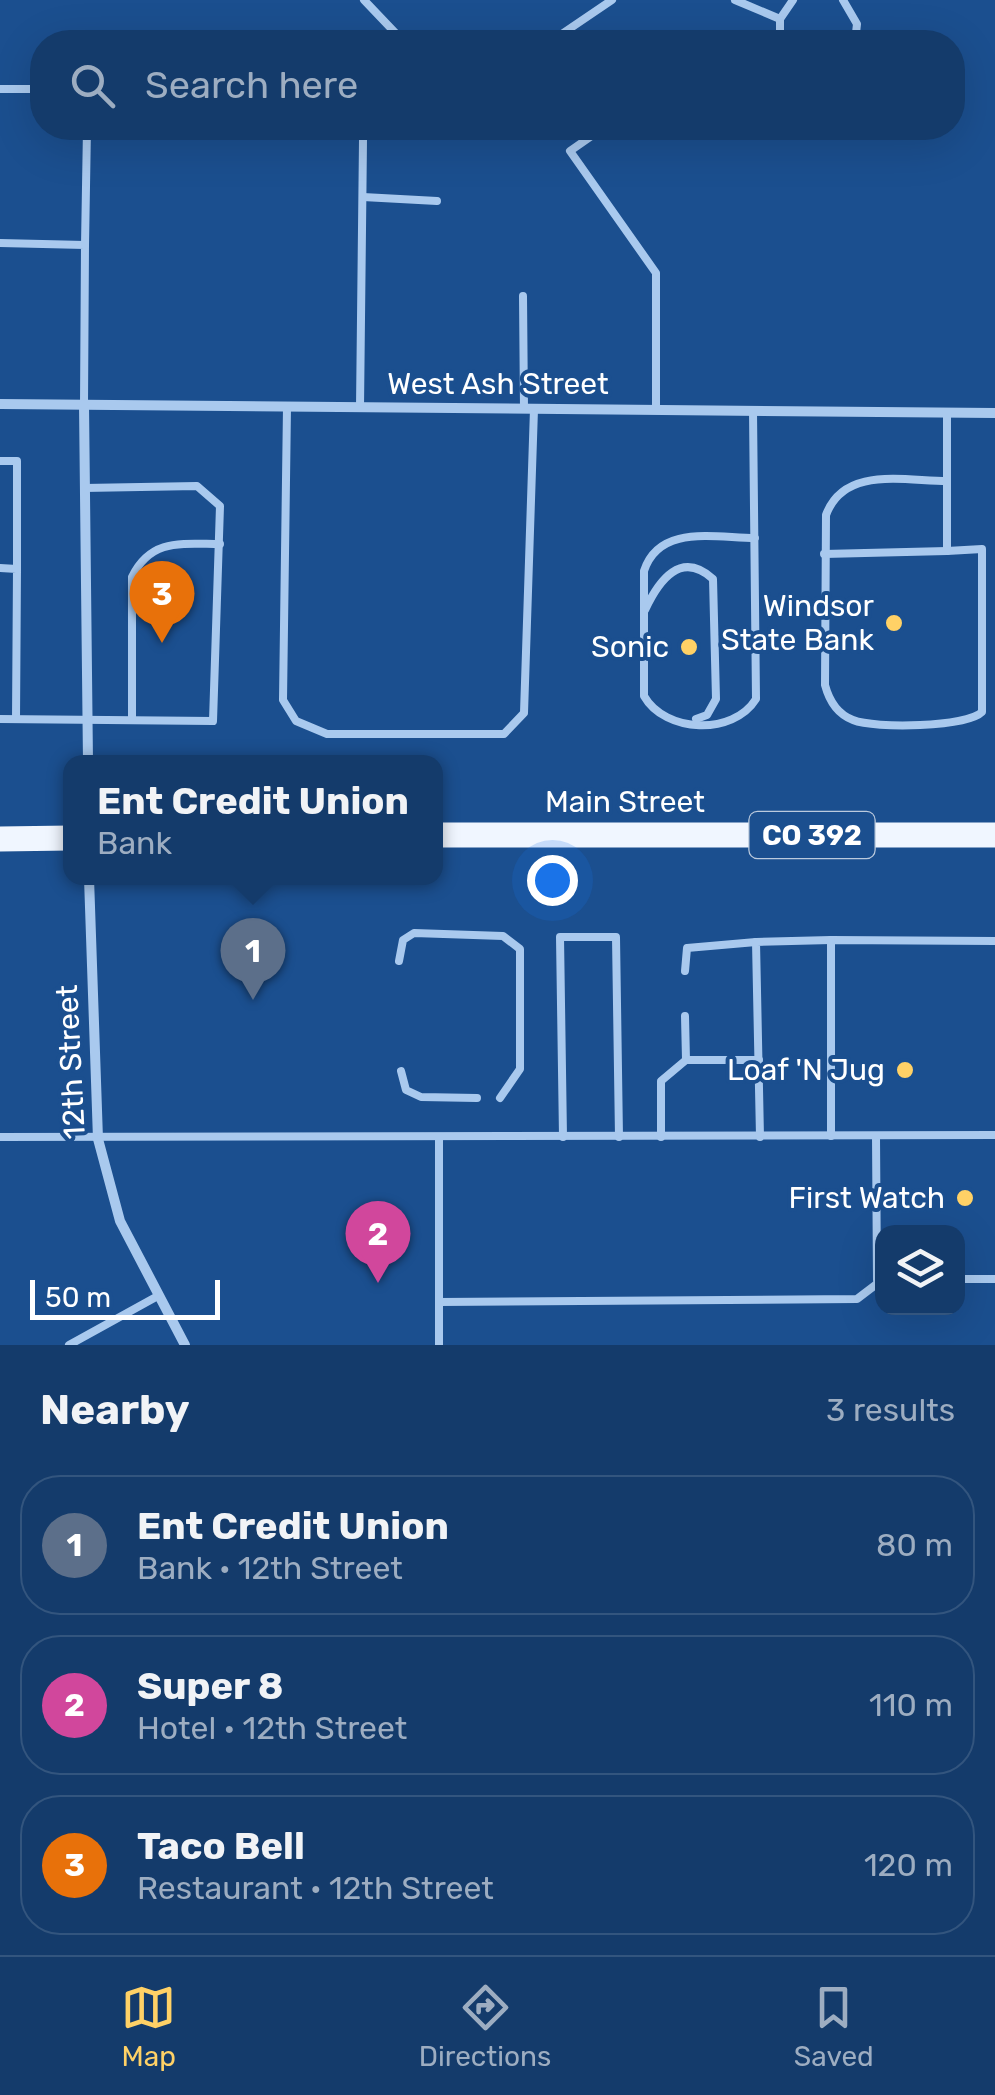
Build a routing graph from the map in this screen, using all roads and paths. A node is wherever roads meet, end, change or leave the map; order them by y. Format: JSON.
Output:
{"nodes":[{"id":1,"x":364,"y":0,"type":"edge"},
{"id":2,"x":612,"y":0,"type":"edge"},
{"id":3,"x":734,"y":0,"type":"edge"},
{"id":4,"x":793,"y":0,"type":"edge"},
{"id":5,"x":843,"y":0,"type":"edge"},
{"id":6,"x":780,"y":20,"type":"junction"},
{"id":7,"x":393,"y":30,"type":"edge"},
{"id":8,"x":568,"y":30,"type":"edge"},
{"id":9,"x":780,"y":30,"type":"edge"},
{"id":10,"x":856,"y":30,"type":"edge"},
{"id":11,"x":0,"y":89,"type":"edge"},
{"id":12,"x":30,"y":90,"type":"edge"},
{"id":13,"x":87,"y":140,"type":"edge"},
{"id":14,"x":363,"y":140,"type":"dead end"},
{"id":15,"x":585,"y":140,"type":"edge"},
{"id":16,"x":362,"y":197,"type":"junction"},
{"id":17,"x":437,"y":201,"type":"dead end"},
{"id":18,"x":0,"y":244,"type":"edge"},
{"id":19,"x":85,"y":245,"type":"junction"},
{"id":20,"x":522,"y":296,"type":"dead end"},
{"id":21,"x":0,"y":404,"type":"edge"},
{"id":22,"x":84,"y":405,"type":"junction"},
{"id":23,"x":287,"y":407,"type":"junction"},
{"id":24,"x":360,"y":408,"type":"junction"},
{"id":25,"x":529,"y":409,"type":"junction"},
{"id":26,"x":656,"y":410,"type":"junction"},
{"id":27,"x":753,"y":411,"type":"junction"},
{"id":28,"x":947,"y":412,"type":"junction"},
{"id":29,"x":995,"y":413,"type":"edge"},
{"id":30,"x":0,"y":461,"type":"edge"},
{"id":31,"x":947,"y":481,"type":"junction"},
{"id":32,"x":84,"y":488,"type":"junction"},
{"id":33,"x":755,"y":538,"type":"junction"},
{"id":34,"x":220,"y":544,"type":"junction"},
{"id":35,"x":947,"y":550,"type":"junction"},
{"id":36,"x":824,"y":554,"type":"junction"},
{"id":37,"x":0,"y":568,"type":"edge"},
{"id":38,"x":16,"y":569,"type":"junction"},
{"id":39,"x":644,"y":612,"type":"junction"},
{"id":40,"x":0,"y":719,"type":"edge"},
{"id":41,"x":16,"y":720,"type":"junction"},
{"id":42,"x":87,"y":720,"type":"junction"},
{"id":43,"x":132,"y":720,"type":"junction"},
{"id":44,"x":672,"y":723,"type":"junction"},
{"id":45,"x":88,"y":755,"type":"edge"},
{"id":46,"x":443,"y":835,"type":"edge"},
{"id":47,"x":995,"y":835,"type":"edge"},
{"id":48,"x":0,"y":838,"type":"edge"},
{"id":49,"x":63,"y":838,"type":"edge"},
{"id":50,"x":89,"y":885,"type":"edge"},
{"id":51,"x":831,"y":940,"type":"junction"},
{"id":52,"x":995,"y":941,"type":"edge"},
{"id":53,"x":756,"y":942,"type":"junction"},
{"id":54,"x":400,"y":961,"type":"dead end"},
{"id":55,"x":685,"y":972,"type":"dead end"},
{"id":56,"x":685,"y":1016,"type":"dead end"},
{"id":57,"x":686,"y":1060,"type":"junction"},
{"id":58,"x":758,"y":1060,"type":"junction"},
{"id":59,"x":401,"y":1071,"type":"dead end"},
{"id":60,"x":478,"y":1098,"type":"dead end"},
{"id":61,"x":500,"y":1098,"type":"dead end"},
{"id":62,"x":0,"y":1136,"type":"edge"},
{"id":63,"x":661,"y":1136,"type":"junction"},
{"id":64,"x":760,"y":1136,"type":"junction"},
{"id":65,"x":831,"y":1136,"type":"junction"},
{"id":66,"x":876,"y":1136,"type":"junction"},
{"id":67,"x":995,"y":1136,"type":"edge"},
{"id":68,"x":564,"y":1137,"type":"junction"},
{"id":69,"x":619,"y":1137,"type":"junction"},
{"id":70,"x":439,"y":1138,"type":"junction"},
{"id":71,"x":98,"y":1139,"type":"junction"},
{"id":72,"x":878,"y":1225,"type":"edge"},
{"id":73,"x":965,"y":1279,"type":"edge"},
{"id":74,"x":995,"y":1279,"type":"edge"},
{"id":75,"x":875,"y":1284,"type":"edge"},
{"id":76,"x":156,"y":1297,"type":"junction"},
{"id":77,"x":439,"y":1302,"type":"junction"},
{"id":78,"x":69,"y":1345,"type":"edge"},
{"id":79,"x":185,"y":1345,"type":"edge"},
{"id":80,"x":439,"y":1345,"type":"edge"}],
"edges":[{"from":1,"to":7,"type":"lane"},
{"from":2,"to":8,"type":"lane"},
{"from":3,"to":6,"type":"lane"},
{"from":4,"to":6,"type":"lane"},
{"from":5,"to":10,"type":"lane"},
{"from":6,"to":9,"type":"lane"},
{"from":11,"to":12,"type":"lane"},
{"from":13,"to":19,"type":"lane"},
{"from":14,"to":16,"type":"lane"},
{"from":15,"to":26,"type":"lane"},
{"from":16,"to":17,"type":"lane"},
{"from":16,"to":24,"type":"lane"},
{"from":18,"to":19,"type":"lane"},
{"from":19,"to":22,"type":"lane"},
{"from":20,"to":25,"type":"lane"},
{"from":21,"to":22,"type":"street","name":"West Ash Street"},
{"from":22,"to":23,"type":"street","name":"West Ash Street"},
{"from":22,"to":32,"type":"street"},
{"from":23,"to":24,"type":"street","name":"West Ash Street"},
{"from":23,"to":25,"type":"lane"},
{"from":24,"to":25,"type":"street","name":"West Ash Street"},
{"from":25,"to":26,"type":"street","name":"West Ash Street"},
{"from":26,"to":27,"type":"street","name":"West Ash Street"},
{"from":27,"to":28,"type":"street","name":"West Ash Street"},
{"from":27,"to":33,"type":"lane"},
{"from":28,"to":29,"type":"street","name":"West Ash Street"},
{"from":28,"to":31,"type":"lane"},
{"from":30,"to":38,"type":"lane"},
{"from":31,"to":35,"type":"lane"},
{"from":31,"to":36,"type":"lane"},
{"from":32,"to":34,"type":"lane"},
{"from":32,"to":42,"type":"street"},
{"from":33,"to":39,"type":"lane"},
{"from":33,"to":44,"type":"lane"},
{"from":34,"to":43,"type":"lane"},
{"from":34,"to":43,"type":"lane"},
{"from":35,"to":36,"type":"lane"},
{"from":35,"to":36,"type":"lane"},
{"from":37,"to":38,"type":"lane"},
{"from":38,"to":41,"type":"lane"},
{"from":39,"to":44,"type":"lane"},
{"from":39,"to":44,"type":"lane"},
{"from":40,"to":41,"type":"lane"},
{"from":41,"to":42,"type":"lane"},
{"from":42,"to":43,"type":"lane"},
{"from":42,"to":45,"type":"street"},
{"from":46,"to":47,"type":"main road","name":"Main Street","number":"CO 392"},
{"from":48,"to":49,"type":"main road"},
{"from":50,"to":71,"type":"street","name":"12th Street"},
{"from":51,"to":52,"type":"lane"},
{"from":51,"to":53,"type":"lane"},
{"from":51,"to":65,"type":"lane"},
{"from":53,"to":55,"type":"lane"},
{"from":53,"to":58,"type":"lane"},
{"from":54,"to":61,"type":"lane"},
{"from":56,"to":57,"type":"lane"},
{"from":57,"to":58,"type":"lane"},
{"from":57,"to":63,"type":"lane"},
{"from":58,"to":64,"type":"lane"},
{"from":59,"to":60,"type":"lane"},
{"from":62,"to":71,"type":"lane"},
{"from":63,"to":64,"type":"lane"},
{"from":63,"to":69,"type":"lane"},
{"from":64,"to":65,"type":"lane"},
{"from":65,"to":66,"type":"lane"},
{"from":66,"to":67,"type":"lane"},
{"from":66,"to":72,"type":"lane"},
{"from":68,"to":69,"type":"lane"},
{"from":68,"to":69,"type":"lane"},
{"from":68,"to":70,"type":"lane"},
{"from":70,"to":71,"type":"lane"},
{"from":70,"to":77,"type":"lane"},
{"from":71,"to":76,"type":"street","name":"12th Street"},
{"from":73,"to":74,"type":"lane"},
{"from":75,"to":77,"type":"lane"},
{"from":76,"to":78,"type":"lane"},
{"from":76,"to":79,"type":"street","name":"12th Street"},
{"from":77,"to":80,"type":"lane"}]}
